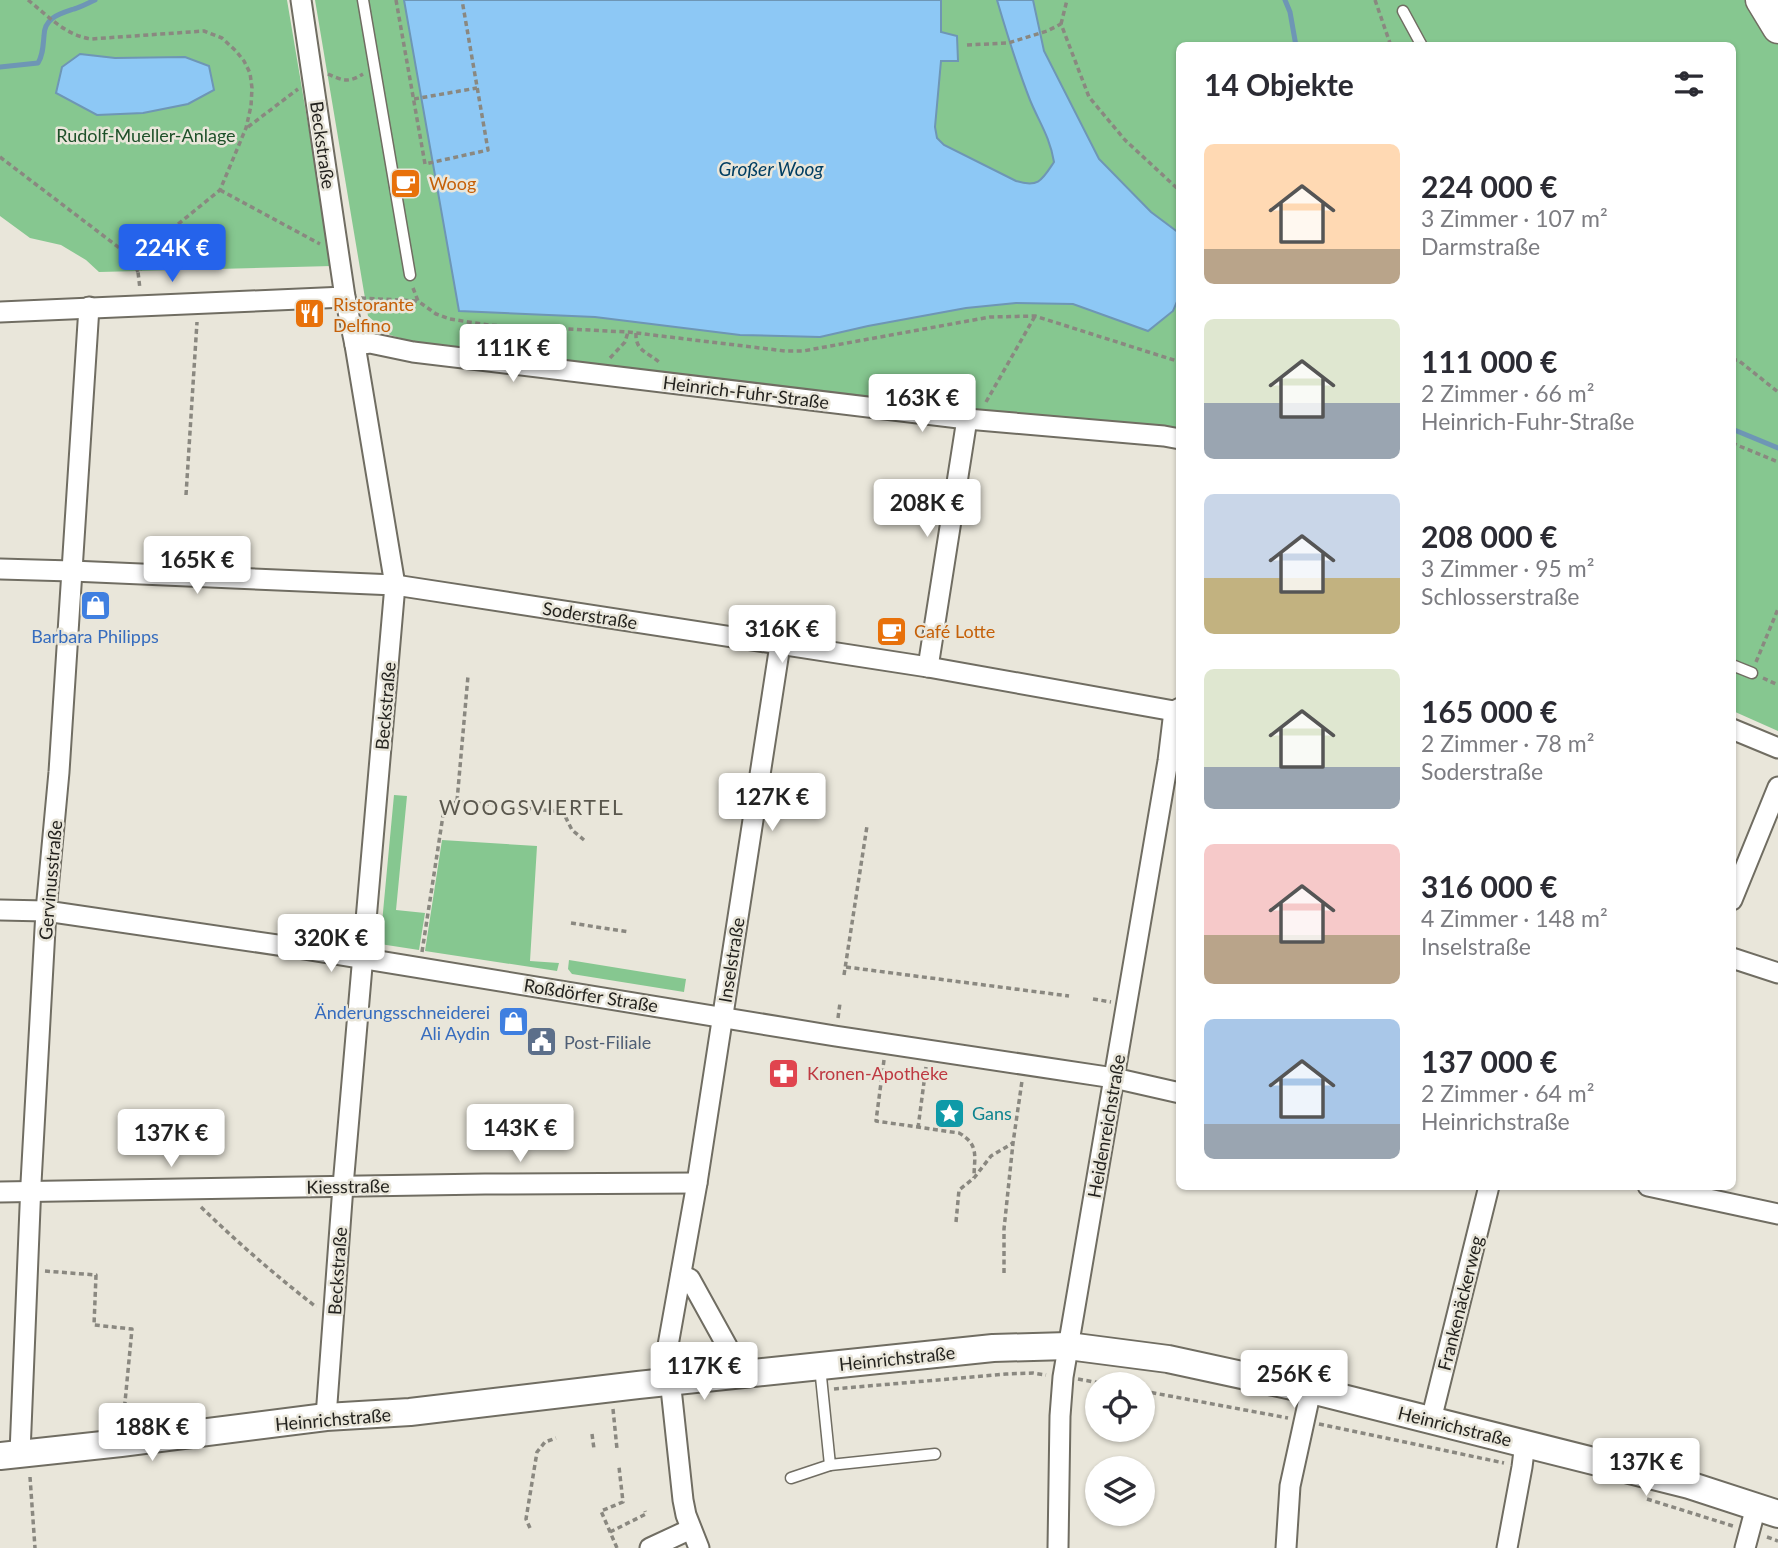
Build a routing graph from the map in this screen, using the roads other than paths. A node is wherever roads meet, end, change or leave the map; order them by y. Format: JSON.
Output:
{"nodes":[{"id":1,"x":301,"y":0,"type":"edge"},
{"id":2,"x":363,"y":0,"type":"edge"},
{"id":3,"x":1760,"y":0,"type":"edge"},
{"id":4,"x":1403,"y":11,"type":"dead end"},
{"id":5,"x":1778,"y":27,"type":"edge"},
{"id":6,"x":1420,"y":42,"type":"edge"},
{"id":7,"x":410,"y":275,"type":"road end"},
{"id":8,"x":345,"y":297,"type":"junction"},
{"id":9,"x":89,"y":307,"type":"junction"},
{"id":10,"x":0,"y":312,"type":"edge"},
{"id":11,"x":355,"y":345,"type":"junction"},
{"id":12,"x":972,"y":419,"type":"junction"},
{"id":13,"x":1176,"y":438,"type":"edge"},
{"id":14,"x":0,"y":569,"type":"edge"},
{"id":15,"x":72,"y":571,"type":"junction"},
{"id":16,"x":396,"y":585,"type":"junction"},
{"id":17,"x":780,"y":645,"type":"junction"},
{"id":18,"x":928,"y":667,"type":"junction"},
{"id":19,"x":1736,"y":667,"type":"edge"},
{"id":20,"x":1752,"y":673,"type":"road end"},
{"id":21,"x":1176,"y":709,"type":"edge"},
{"id":22,"x":1176,"y":727,"type":"edge"},
{"id":23,"x":1736,"y":731,"type":"edge"},
{"id":24,"x":1778,"y":748,"type":"edge"},
{"id":25,"x":1174,"y":763,"type":"edge"},
{"id":26,"x":1778,"y":787,"type":"edge"},
{"id":27,"x":1736,"y":890,"type":"edge"},
{"id":28,"x":0,"y":910,"type":"edge"},
{"id":29,"x":46,"y":911,"type":"junction"},
{"id":30,"x":363,"y":959,"type":"junction"},
{"id":31,"x":1736,"y":959,"type":"edge"},
{"id":32,"x":1778,"y":973,"type":"edge"},
{"id":33,"x":723,"y":1016,"type":"junction"},
{"id":34,"x":1114,"y":1078,"type":"junction"},
{"id":35,"x":1176,"y":1092,"type":"edge"},
{"id":36,"x":697,"y":1183,"type":"junction"},
{"id":37,"x":343,"y":1186,"type":"junction"},
{"id":38,"x":1488,"y":1190,"type":"edge"},
{"id":39,"x":1664,"y":1190,"type":"edge"},
{"id":40,"x":31,"y":1191,"type":"junction"},
{"id":41,"x":0,"y":1192,"type":"edge"},
{"id":42,"x":1778,"y":1214,"type":"edge"},
{"id":43,"x":681,"y":1275,"type":"junction"},
{"id":44,"x":1068,"y":1346,"type":"junction"},
{"id":45,"x":731,"y":1358,"type":"dead end"},
{"id":46,"x":821,"y":1378,"type":"junction"},
{"id":47,"x":670,"y":1382,"type":"junction"},
{"id":48,"x":1311,"y":1390,"type":"junction"},
{"id":49,"x":326,"y":1417,"type":"junction"},
{"id":50,"x":1431,"y":1420,"type":"junction"},
{"id":51,"x":935,"y":1454,"type":"dead end"},
{"id":52,"x":1524,"y":1455,"type":"junction"},
{"id":53,"x":17,"y":1462,"type":"edge"},
{"id":54,"x":830,"y":1465,"type":"junction"},
{"id":55,"x":791,"y":1478,"type":"dead end"},
{"id":56,"x":1757,"y":1525,"type":"edge"},
{"id":57,"x":691,"y":1529,"type":"junction"},
{"id":58,"x":650,"y":1548,"type":"edge"},
{"id":59,"x":699,"y":1548,"type":"edge"},
{"id":60,"x":1058,"y":1548,"type":"edge"},
{"id":61,"x":1286,"y":1548,"type":"edge"},
{"id":62,"x":1507,"y":1548,"type":"edge"}],
"edges":[{"from":1,"to":8,"type":"street","name":"Beckstraße"},
{"from":2,"to":7,"type":"lane"},
{"from":3,"to":5,"type":"main road"},
{"from":4,"to":6,"type":"lane"},
{"from":8,"to":9,"type":"street"},
{"from":8,"to":11,"type":"street","name":"Beckstraße"},
{"from":9,"to":10,"type":"street"},
{"from":9,"to":15,"type":"street","name":"Gervinusstraße"},
{"from":11,"to":12,"type":"street","name":"Heinrich-Fuhr-Straße"},
{"from":11,"to":16,"type":"street","name":"Beckstraße"},
{"from":12,"to":13,"type":"street","name":"Heinrich-Fuhr-Straße"},
{"from":12,"to":18,"type":"street"},
{"from":14,"to":15,"type":"street","name":"Soderstraße"},
{"from":15,"to":16,"type":"street","name":"Soderstraße"},
{"from":15,"to":29,"type":"street","name":"Gervinusstraße"},
{"from":16,"to":17,"type":"street","name":"Soderstraße"},
{"from":16,"to":30,"type":"street","name":"Beckstraße"},
{"from":17,"to":18,"type":"street","name":"Soderstraße"},
{"from":17,"to":33,"type":"street","name":"Inselstraße"},
{"from":18,"to":21,"type":"street","name":"Soderstraße"},
{"from":19,"to":20,"type":"lane"},
{"from":22,"to":25,"type":"street","name":"Heidenreichstraße"},
{"from":23,"to":24,"type":"street"},
{"from":25,"to":34,"type":"street","name":"Heidenreichstraße"},
{"from":26,"to":27,"type":"street"},
{"from":28,"to":29,"type":"street","name":"Roßdörfer Straße"},
{"from":29,"to":30,"type":"street","name":"Roßdörfer Straße"},
{"from":29,"to":40,"type":"street","name":"Gervinusstraße"},
{"from":30,"to":33,"type":"street","name":"Roßdörfer Straße"},
{"from":30,"to":37,"type":"street","name":"Beckstraße"},
{"from":31,"to":32,"type":"street"},
{"from":33,"to":34,"type":"street","name":"Roßdörfer Straße"},
{"from":33,"to":36,"type":"street","name":"Inselstraße"},
{"from":34,"to":35,"type":"street","name":"Roßdörfer Straße"},
{"from":34,"to":44,"type":"street","name":"Heidenreichstraße"},
{"from":36,"to":37,"type":"street","name":"Kiesstraße"},
{"from":36,"to":43,"type":"street","name":"Inselstraße"},
{"from":37,"to":40,"type":"street","name":"Kiesstraße"},
{"from":37,"to":49,"type":"street","name":"Beckstraße"},
{"from":38,"to":50,"type":"street","name":"Frankenäckerweg"},
{"from":39,"to":42,"type":"street"},
{"from":40,"to":41,"type":"street","name":"Kiesstraße"},
{"from":40,"to":53,"type":"street","name":"Gervinusstraße"},
{"from":43,"to":45,"type":"street"},
{"from":43,"to":47,"type":"street","name":"Inselstraße"},
{"from":44,"to":46,"type":"main road","name":"Heinrichstraße"},
{"from":44,"to":48,"type":"main road","name":"Heinrichstraße"},
{"from":44,"to":60,"type":"street","name":"Heidenreichstraße"},
{"from":46,"to":47,"type":"main road","name":"Heinrichstraße"},
{"from":46,"to":54,"type":"lane"},
{"from":47,"to":49,"type":"main road","name":"Heinrichstraße"},
{"from":47,"to":57,"type":"street","name":"Inselstraße"},
{"from":48,"to":50,"type":"main road","name":"Heinrichstraße"},
{"from":48,"to":61,"type":"street"},
{"from":49,"to":53,"type":"main road","name":"Heinrichstraße"},
{"from":50,"to":52,"type":"main road","name":"Heinrichstraße"},
{"from":51,"to":54,"type":"lane"},
{"from":52,"to":56,"type":"main road","name":"Heinrichstraße"},
{"from":52,"to":62,"type":"street"},
{"from":54,"to":55,"type":"lane"},
{"from":57,"to":58,"type":"street"},
{"from":57,"to":59,"type":"street","name":"Inselstraße"}]}
